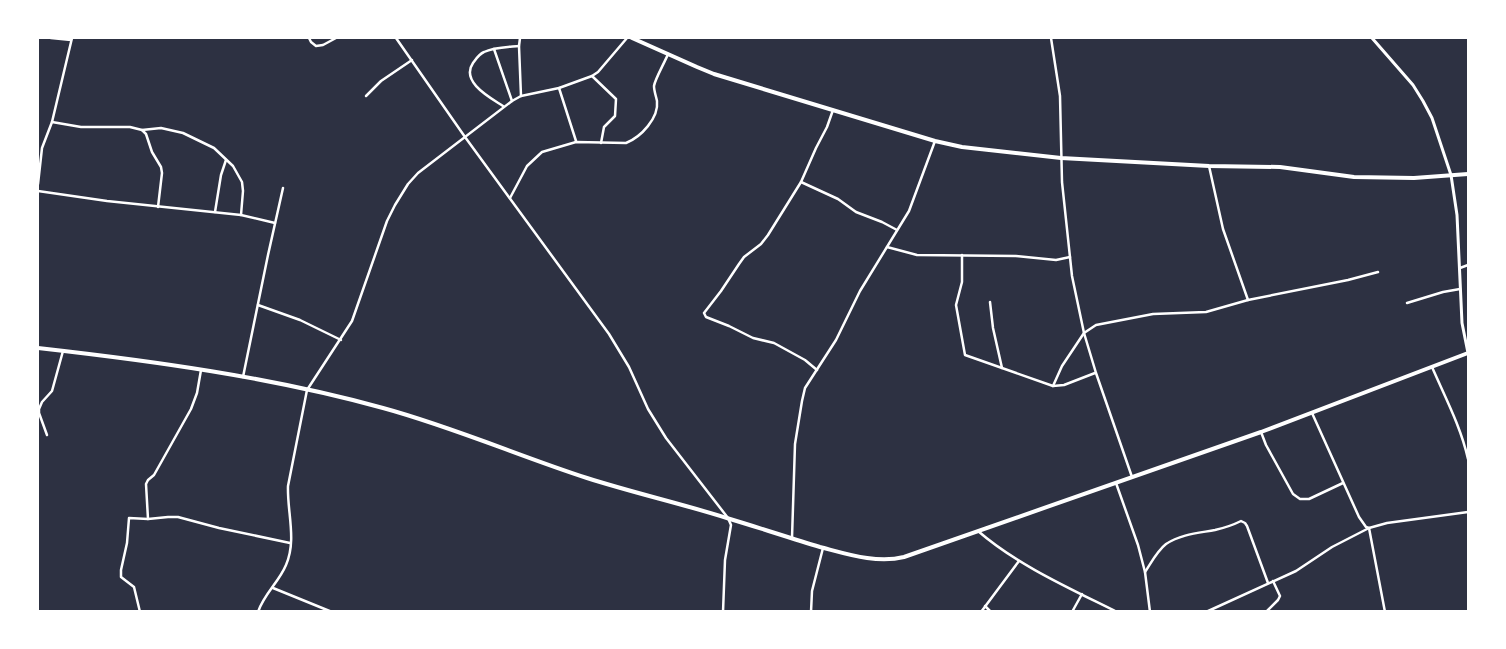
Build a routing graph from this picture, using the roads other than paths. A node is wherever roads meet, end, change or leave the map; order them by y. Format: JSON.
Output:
{"nodes":[{"id":1,"x":51,"y":38,"type":"edge"},
{"id":2,"x":309,"y":38,"type":"edge"},
{"id":3,"x":336,"y":38,"type":"edge"},
{"id":4,"x":396,"y":38,"type":"edge"},
{"id":5,"x":520,"y":38,"type":"edge"},
{"id":6,"x":627,"y":38,"type":"edge"},
{"id":7,"x":632,"y":38,"type":"edge"},
{"id":8,"x":1050,"y":38,"type":"edge"},
{"id":9,"x":1372,"y":38,"type":"edge"},
{"id":10,"x":72,"y":39,"type":"edge"},
{"id":11,"x":519,"y":46,"type":"junction"},
{"id":12,"x":494,"y":49,"type":"junction"},
{"id":13,"x":668,"y":54,"type":"junction"},
{"id":14,"x":412,"y":60,"type":"junction"},
{"id":15,"x":592,"y":76,"type":"junction"},
{"id":16,"x":559,"y":88,"type":"junction"},
{"id":17,"x":366,"y":96,"type":"dead end"},
{"id":18,"x":522,"y":96,"type":"junction"},
{"id":19,"x":512,"y":101,"type":"junction"},
{"id":20,"x":503,"y":106,"type":"junction"},
{"id":21,"x":833,"y":110,"type":"junction"},
{"id":22,"x":52,"y":122,"type":"junction"},
{"id":23,"x":142,"y":130,"type":"junction"},
{"id":24,"x":465,"y":137,"type":"junction"},
{"id":25,"x":935,"y":141,"type":"junction"},
{"id":26,"x":576,"y":142,"type":"junction"},
{"id":27,"x":601,"y":143,"type":"junction"},
{"id":28,"x":1061,"y":158,"type":"junction"},
{"id":29,"x":226,"y":160,"type":"junction"},
{"id":30,"x":1209,"y":166,"type":"junction"},
{"id":31,"x":1468,"y":174,"type":"edge"},
{"id":32,"x":1451,"y":175,"type":"junction"},
{"id":33,"x":801,"y":182,"type":"junction"},
{"id":34,"x":38,"y":184,"type":"edge"},
{"id":35,"x":283,"y":188,"type":"dead end"},
{"id":36,"x":38,"y":191,"type":"edge"},
{"id":37,"x":510,"y":199,"type":"junction"},
{"id":38,"x":158,"y":207,"type":"junction"},
{"id":39,"x":215,"y":212,"type":"junction"},
{"id":40,"x":241,"y":216,"type":"junction"},
{"id":41,"x":275,"y":223,"type":"junction"},
{"id":42,"x":897,"y":230,"type":"junction"},
{"id":43,"x":887,"y":247,"type":"junction"},
{"id":44,"x":962,"y":255,"type":"junction"},
{"id":45,"x":1070,"y":257,"type":"junction"},
{"id":46,"x":1468,"y":265,"type":"edge"},
{"id":47,"x":1460,"y":268,"type":"junction"},
{"id":48,"x":1378,"y":272,"type":"dead end"},
{"id":49,"x":1460,"y":289,"type":"junction"},
{"id":50,"x":1248,"y":300,"type":"junction"},
{"id":51,"x":990,"y":302,"type":"dead end"},
{"id":52,"x":1407,"y":302,"type":"dead end"},
{"id":53,"x":258,"y":305,"type":"junction"},
{"id":54,"x":1084,"y":333,"type":"junction"},
{"id":55,"x":341,"y":340,"type":"junction"},
{"id":56,"x":38,"y":348,"type":"edge"},
{"id":57,"x":63,"y":351,"type":"junction"},
{"id":58,"x":1468,"y":353,"type":"edge"},
{"id":59,"x":1432,"y":367,"type":"junction"},
{"id":60,"x":1002,"y":368,"type":"junction"},
{"id":61,"x":201,"y":370,"type":"junction"},
{"id":62,"x":817,"y":370,"type":"junction"},
{"id":63,"x":1096,"y":373,"type":"junction"},
{"id":64,"x":243,"y":377,"type":"junction"},
{"id":65,"x":1053,"y":386,"type":"junction"},
{"id":66,"x":307,"y":390,"type":"junction"},
{"id":67,"x":1312,"y":413,"type":"junction"},
{"id":68,"x":1262,"y":432,"type":"junction"},
{"id":69,"x":47,"y":435,"type":"dead end"},
{"id":70,"x":1468,"y":459,"type":"edge"},
{"id":71,"x":1132,"y":477,"type":"junction"},
{"id":72,"x":1116,"y":482,"type":"junction"},
{"id":73,"x":1343,"y":483,"type":"junction"},
{"id":74,"x":1468,"y":512,"type":"edge"},
{"id":75,"x":728,"y":518,"type":"junction"},
{"id":76,"x":148,"y":519,"type":"junction"},
{"id":77,"x":1369,"y":528,"type":"junction"},
{"id":78,"x":977,"y":531,"type":"junction"},
{"id":79,"x":792,"y":539,"type":"junction"},
{"id":80,"x":290,"y":543,"type":"junction"},
{"id":81,"x":823,"y":548,"type":"junction"},
{"id":82,"x":1019,"y":561,"type":"junction"},
{"id":83,"x":1144,"y":572,"type":"junction"},
{"id":84,"x":1274,"y":581,"type":"junction"},
{"id":85,"x":1268,"y":583,"type":"junction"},
{"id":86,"x":273,"y":588,"type":"junction"},
{"id":87,"x":1082,"y":594,"type":"junction"},
{"id":88,"x":985,"y":606,"type":"junction"},
{"id":89,"x":140,"y":612,"type":"edge"},
{"id":90,"x":258,"y":612,"type":"edge"},
{"id":91,"x":332,"y":612,"type":"edge"},
{"id":92,"x":723,"y":612,"type":"edge"},
{"id":93,"x":811,"y":612,"type":"edge"},
{"id":94,"x":981,"y":612,"type":"edge"},
{"id":95,"x":991,"y":612,"type":"edge"},
{"id":96,"x":1072,"y":612,"type":"edge"},
{"id":97,"x":1117,"y":612,"type":"edge"},
{"id":98,"x":1150,"y":612,"type":"edge"},
{"id":99,"x":1206,"y":612,"type":"edge"},
{"id":100,"x":1266,"y":612,"type":"edge"},
{"id":101,"x":1385,"y":612,"type":"edge"}],
"edges":[{"from":1,"to":10,"type":"street"},
{"from":2,"to":3,"type":"street"},
{"from":4,"to":14,"type":"street"},
{"from":5,"to":11,"type":"street"},
{"from":6,"to":15,"type":"street"},
{"from":7,"to":13,"type":"main road"},
{"from":8,"to":28,"type":"street"},
{"from":9,"to":32,"type":"street"},
{"from":10,"to":22,"type":"street"},
{"from":11,"to":12,"type":"street"},
{"from":11,"to":18,"type":"street"},
{"from":12,"to":19,"type":"street"},
{"from":12,"to":20,"type":"street"},
{"from":13,"to":21,"type":"main road"},
{"from":13,"to":27,"type":"street"},
{"from":14,"to":17,"type":"street"},
{"from":14,"to":24,"type":"street"},
{"from":15,"to":16,"type":"street"},
{"from":15,"to":27,"type":"street"},
{"from":16,"to":18,"type":"street"},
{"from":16,"to":26,"type":"street"},
{"from":18,"to":19,"type":"street"},
{"from":19,"to":20,"type":"street"},
{"from":20,"to":24,"type":"street"},
{"from":21,"to":25,"type":"main road"},
{"from":21,"to":33,"type":"street"},
{"from":22,"to":23,"type":"street"},
{"from":22,"to":34,"type":"street"},
{"from":23,"to":29,"type":"street"},
{"from":23,"to":38,"type":"street"},
{"from":24,"to":37,"type":"street"},
{"from":24,"to":55,"type":"street"},
{"from":25,"to":28,"type":"main road"},
{"from":25,"to":42,"type":"street"},
{"from":26,"to":27,"type":"street"},
{"from":26,"to":37,"type":"street"},
{"from":28,"to":30,"type":"main road"},
{"from":28,"to":45,"type":"street"},
{"from":29,"to":39,"type":"street"},
{"from":29,"to":40,"type":"street"},
{"from":30,"to":32,"type":"main road"},
{"from":30,"to":50,"type":"street"},
{"from":31,"to":32,"type":"main road"},
{"from":32,"to":47,"type":"street"},
{"from":33,"to":42,"type":"street"},
{"from":33,"to":62,"type":"street"},
{"from":35,"to":41,"type":"street"},
{"from":36,"to":38,"type":"street"},
{"from":37,"to":75,"type":"street"},
{"from":38,"to":39,"type":"street"},
{"from":39,"to":40,"type":"street"},
{"from":40,"to":41,"type":"street"},
{"from":41,"to":53,"type":"street"},
{"from":42,"to":43,"type":"street"},
{"from":43,"to":44,"type":"street"},
{"from":43,"to":62,"type":"street"},
{"from":44,"to":45,"type":"street"},
{"from":44,"to":60,"type":"street"},
{"from":45,"to":54,"type":"street"},
{"from":46,"to":47,"type":"street"},
{"from":47,"to":49,"type":"street"},
{"from":48,"to":50,"type":"street"},
{"from":49,"to":52,"type":"street"},
{"from":49,"to":58,"type":"street"},
{"from":50,"to":54,"type":"street"},
{"from":51,"to":60,"type":"street"},
{"from":53,"to":55,"type":"street"},
{"from":53,"to":64,"type":"street"},
{"from":54,"to":63,"type":"street"},
{"from":54,"to":65,"type":"street"},
{"from":55,"to":66,"type":"street"},
{"from":56,"to":57,"type":"main road"},
{"from":57,"to":61,"type":"main road"},
{"from":57,"to":69,"type":"street"},
{"from":58,"to":59,"type":"main road"},
{"from":59,"to":67,"type":"main road"},
{"from":59,"to":70,"type":"street"},
{"from":60,"to":65,"type":"street"},
{"from":61,"to":64,"type":"main road"},
{"from":61,"to":76,"type":"street"},
{"from":62,"to":79,"type":"street"},
{"from":63,"to":65,"type":"street"},
{"from":63,"to":71,"type":"street"},
{"from":64,"to":66,"type":"main road"},
{"from":66,"to":75,"type":"main road"},
{"from":66,"to":80,"type":"street"},
{"from":67,"to":68,"type":"main road"},
{"from":67,"to":73,"type":"street"},
{"from":68,"to":71,"type":"main road"},
{"from":68,"to":73,"type":"street"},
{"from":71,"to":72,"type":"main road"},
{"from":72,"to":78,"type":"main road"},
{"from":72,"to":83,"type":"street"},
{"from":73,"to":77,"type":"street"},
{"from":74,"to":77,"type":"street"},
{"from":75,"to":79,"type":"main road"},
{"from":75,"to":92,"type":"street"},
{"from":76,"to":80,"type":"street"},
{"from":76,"to":89,"type":"street"},
{"from":77,"to":84,"type":"street"},
{"from":77,"to":101,"type":"street"},
{"from":78,"to":81,"type":"main road"},
{"from":78,"to":82,"type":"street"},
{"from":79,"to":81,"type":"main road"},
{"from":80,"to":86,"type":"street"},
{"from":81,"to":93,"type":"street"},
{"from":82,"to":87,"type":"street"},
{"from":82,"to":88,"type":"street"},
{"from":83,"to":85,"type":"street"},
{"from":83,"to":98,"type":"street"},
{"from":84,"to":85,"type":"street"},
{"from":84,"to":100,"type":"street"},
{"from":85,"to":99,"type":"street"},
{"from":86,"to":90,"type":"street"},
{"from":86,"to":91,"type":"street"},
{"from":87,"to":96,"type":"street"},
{"from":87,"to":97,"type":"street"},
{"from":88,"to":94,"type":"street"},
{"from":88,"to":95,"type":"street"}]}
